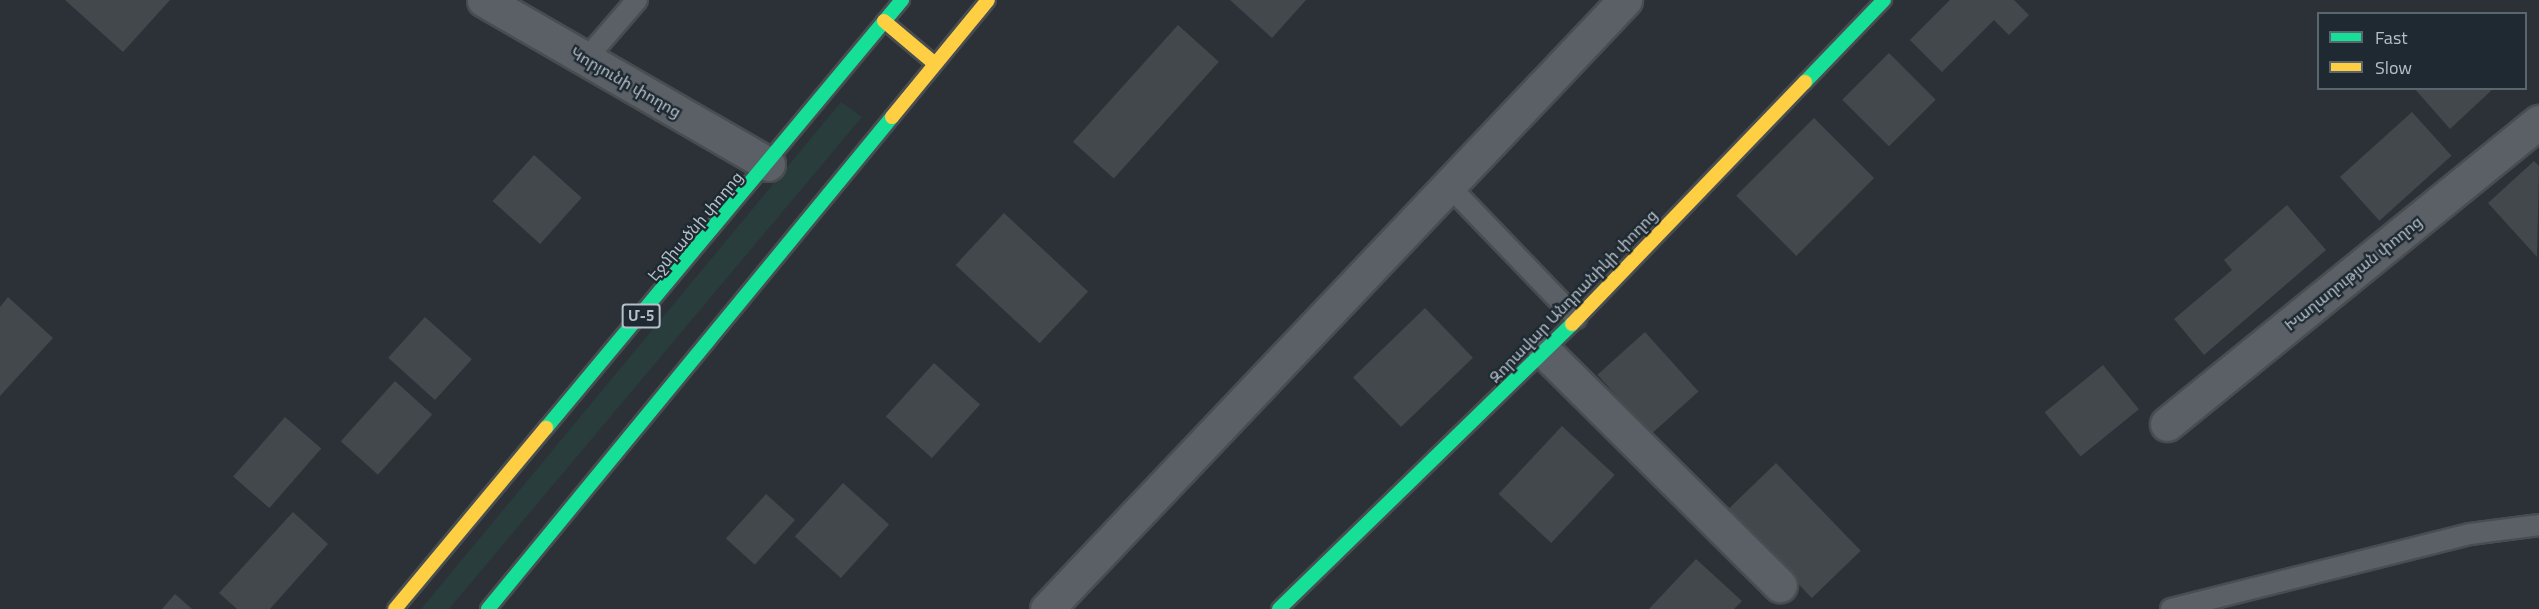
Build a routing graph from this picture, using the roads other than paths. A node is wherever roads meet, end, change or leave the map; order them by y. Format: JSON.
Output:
{"nodes":[{"id":1,"x":484,"y":0,"type":"edge"},
{"id":2,"x":637,"y":0,"type":"edge"},
{"id":3,"x":902,"y":0,"type":"edge"},
{"id":4,"x":988,"y":0,"type":"edge"},
{"id":5,"x":1625,"y":0,"type":"edge"},
{"id":6,"x":1884,"y":0,"type":"edge"},
{"id":7,"x":884,"y":21,"type":"junction"},
{"id":8,"x":586,"y":59,"type":"junction"},
{"id":9,"x":934,"y":63,"type":"junction"},
{"id":10,"x":2539,"y":122,"type":"edge"},
{"id":11,"x":768,"y":164,"type":"junction"},
{"id":12,"x":1450,"y":187,"type":"junction"},
{"id":13,"x":1576,"y":318,"type":"junction"},
{"id":14,"x":1545,"y":352,"type":"junction"},
{"id":15,"x":2167,"y":424,"type":"dead end"},
{"id":16,"x":2539,"y":525,"type":"edge"},
{"id":17,"x":1780,"y":585,"type":"dead end"},
{"id":18,"x":395,"y":609,"type":"edge"},
{"id":19,"x":488,"y":609,"type":"edge"},
{"id":20,"x":1047,"y":609,"type":"edge"},
{"id":21,"x":1279,"y":609,"type":"edge"},
{"id":22,"x":2171,"y":609,"type":"edge"}],
"edges":[{"from":1,"to":8,"type":"street","name":"Կորյունի փողոց"},
{"from":2,"to":8,"type":"lane"},
{"from":3,"to":7,"type":"main road","name":"Էջմիածնի փողոց","number":"Մ-5"},
{"from":4,"to":9,"type":"main road"},
{"from":5,"to":12,"type":"street"},
{"from":6,"to":13,"type":"main road","name":"Զորավար Անդրանիկի փողոց"},
{"from":7,"to":9,"type":"main road"},
{"from":7,"to":11,"type":"main road","name":"Էջմիածնի փողոց","number":"Մ-5"},
{"from":8,"to":11,"type":"street","name":"Կորյունի փողոց"},
{"from":9,"to":19,"type":"main road"},
{"from":10,"to":15,"type":"street","name":"Խաղաղության փողոց"},
{"from":11,"to":18,"type":"main road","name":"Էջմիածնի փողոց","number":"Մ-5"},
{"from":12,"to":13,"type":"lane"},
{"from":12,"to":20,"type":"street"},
{"from":13,"to":14,"type":"main road","name":"Զորավար Անդրանիկի փողոց"},
{"from":14,"to":17,"type":"street"},
{"from":14,"to":21,"type":"main road","name":"Զորավար Անդրանիկի փողոց"},
{"from":16,"to":22,"type":"lane"}]}
